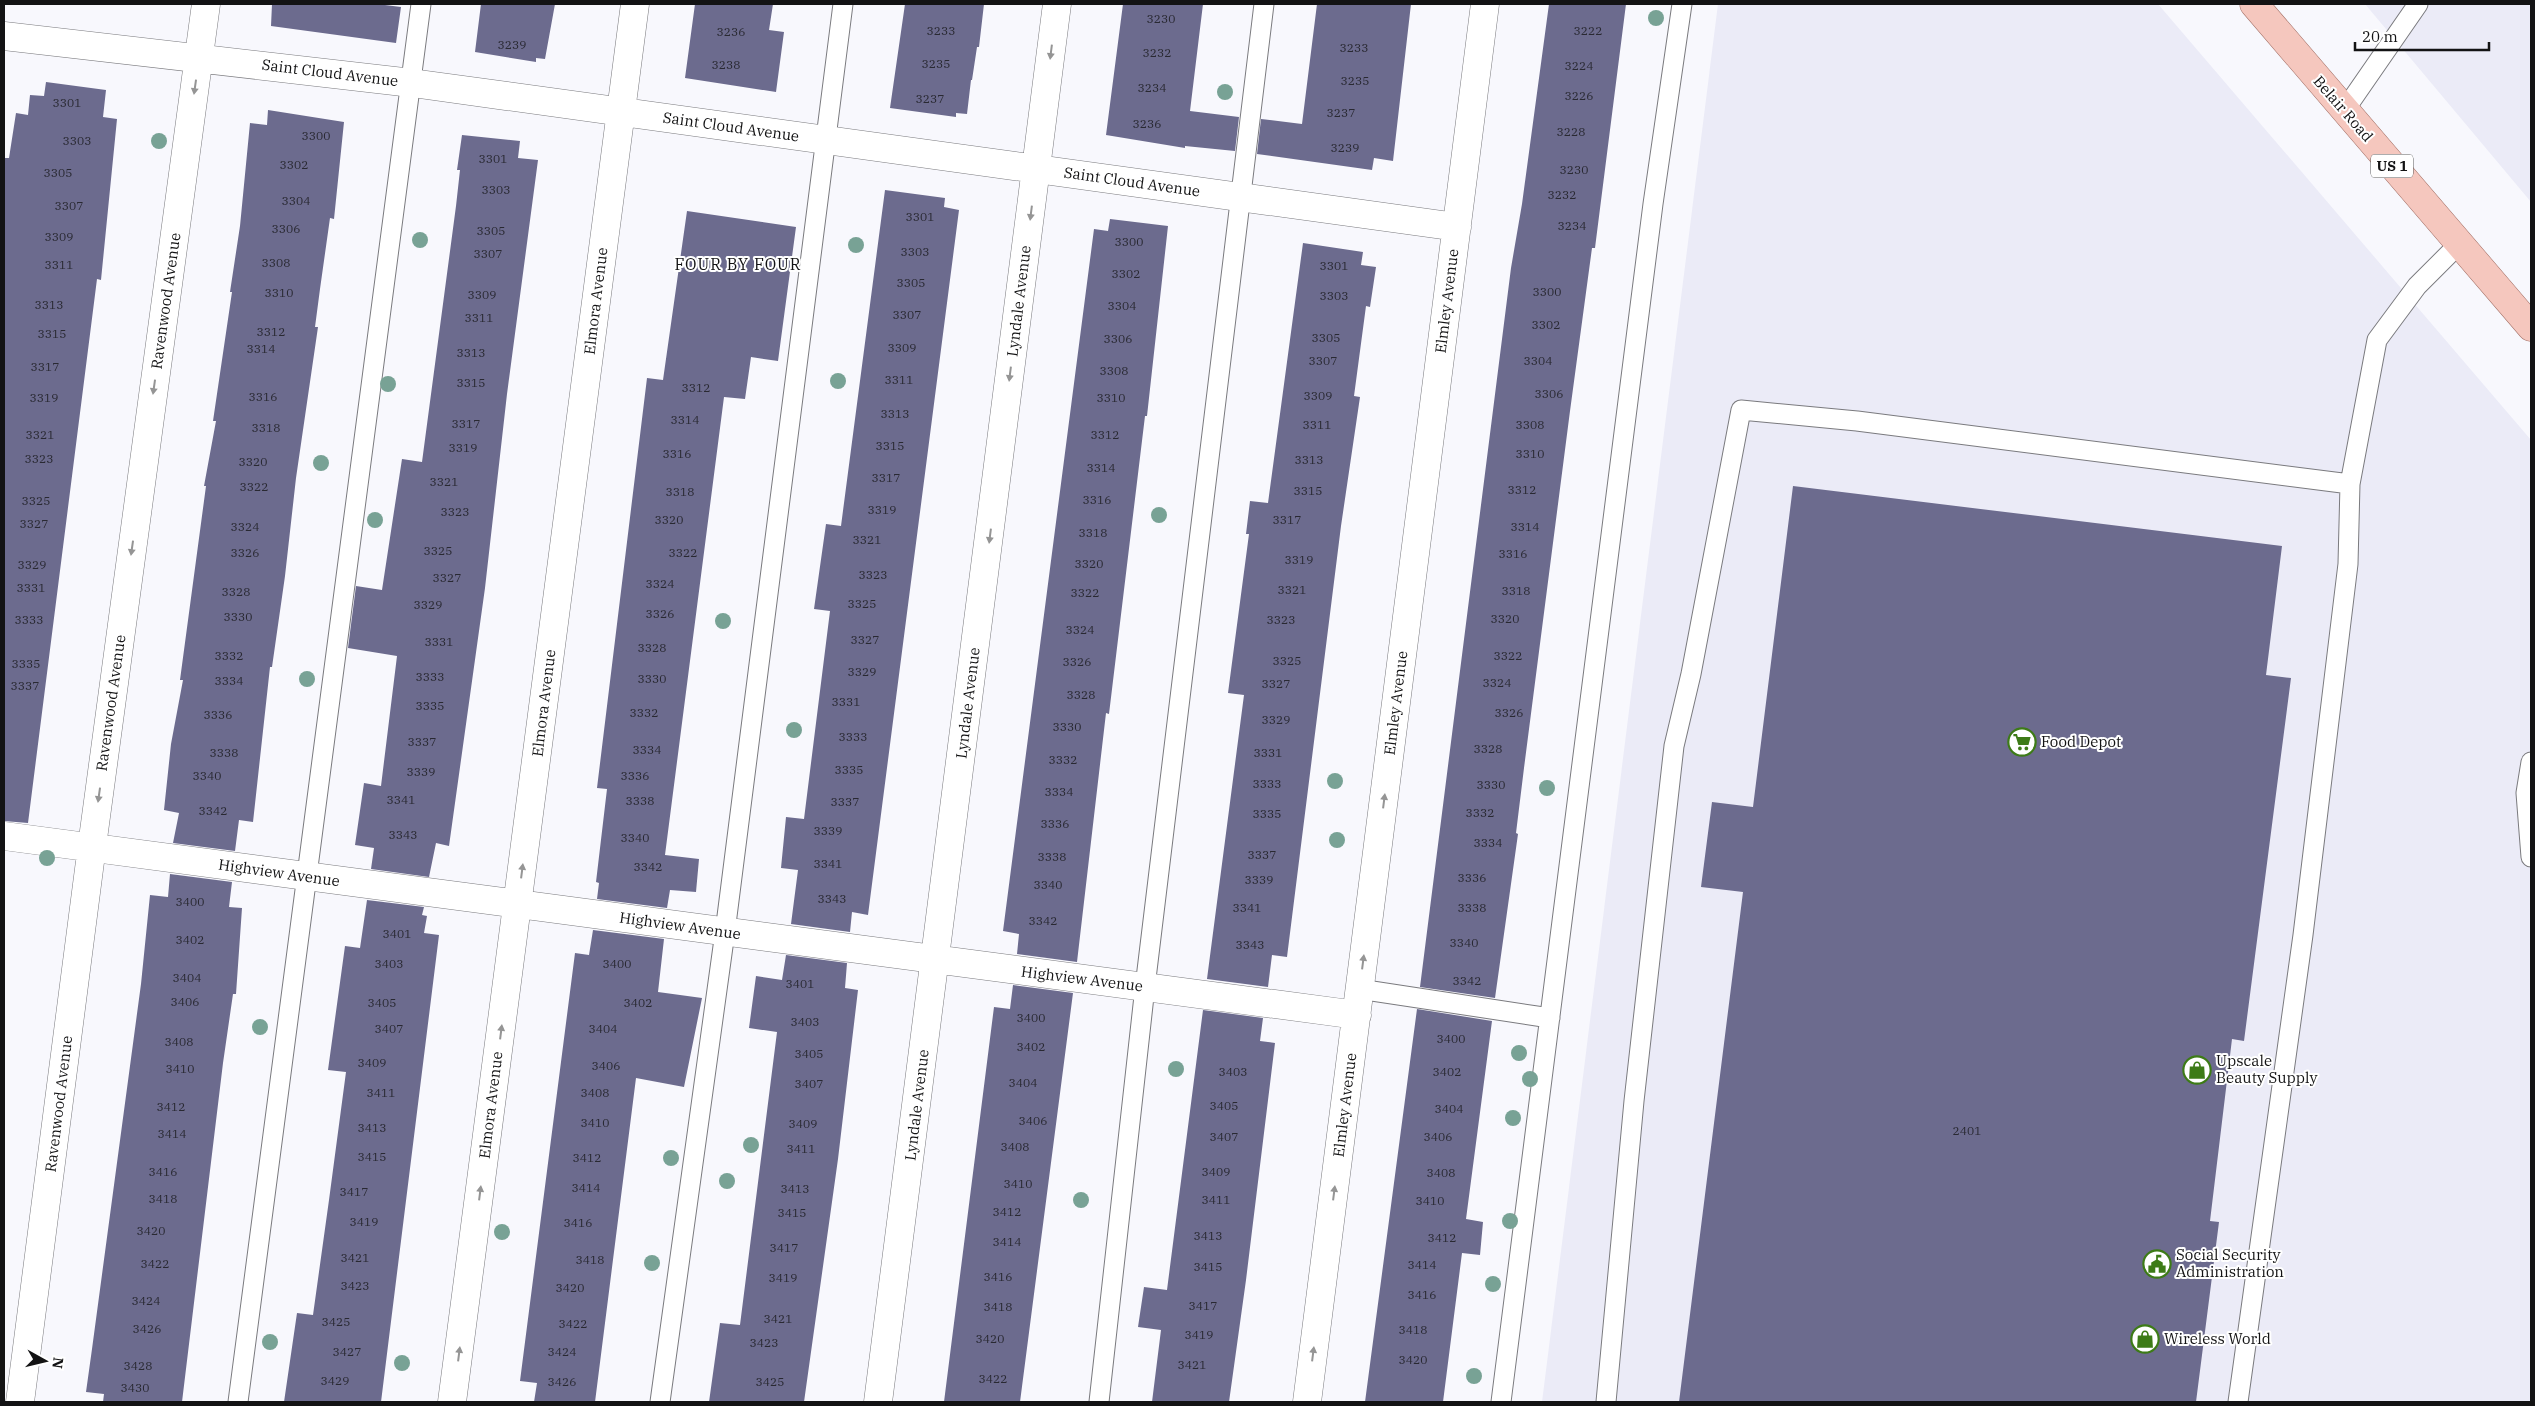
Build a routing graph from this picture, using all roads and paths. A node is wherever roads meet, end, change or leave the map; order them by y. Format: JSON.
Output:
{"nodes":[{"id":1,"x":206,"y":4,"type":"edge"},
{"id":2,"x":421,"y":4,"type":"edge"},
{"id":3,"x":635,"y":4,"type":"edge"},
{"id":4,"x":843,"y":4,"type":"edge"},
{"id":5,"x":1058,"y":4,"type":"edge"},
{"id":6,"x":1264,"y":4,"type":"edge"},
{"id":7,"x":1485,"y":4,"type":"edge"},
{"id":8,"x":1682,"y":4,"type":"edge"},
{"id":9,"x":2254,"y":4,"type":"edge"},
{"id":10,"x":2418,"y":4,"type":"edge"},
{"id":11,"x":4,"y":36,"type":"edge"},
{"id":12,"x":199,"y":57,"type":"junction"},
{"id":13,"x":412,"y":83,"type":"junction"},
{"id":14,"x":621,"y":111,"type":"junction"},
{"id":15,"x":2344,"y":111,"type":"junction"},
{"id":16,"x":826,"y":140,"type":"junction"},
{"id":17,"x":1036,"y":169,"type":"junction"},
{"id":18,"x":1241,"y":197,"type":"junction"},
{"id":19,"x":1457,"y":227,"type":"junction"},
{"id":20,"x":2460,"y":244,"type":"junction"},
{"id":21,"x":2531,"y":327,"type":"edge"},
{"id":22,"x":2350,"y":484,"type":"junction"},
{"id":23,"x":2531,"y":762,"type":"edge"},
{"id":24,"x":4,"y":836,"type":"edge"},
{"id":25,"x":92,"y":846,"type":"junction"},
{"id":26,"x":2531,"y":857,"type":"edge"},
{"id":27,"x":307,"y":877,"type":"junction"},
{"id":28,"x":518,"y":905,"type":"junction"},
{"id":29,"x":725,"y":932,"type":"junction"},
{"id":30,"x":936,"y":960,"type":"junction"},
{"id":31,"x":1145,"y":987,"type":"junction"},
{"id":32,"x":1358,"y":1002,"type":"junction"},
{"id":33,"x":1550,"y":1018,"type":"junction"},
{"id":34,"x":20,"y":1402,"type":"edge"},
{"id":35,"x":238,"y":1402,"type":"edge"},
{"id":36,"x":452,"y":1402,"type":"edge"},
{"id":37,"x":660,"y":1402,"type":"edge"},
{"id":38,"x":878,"y":1402,"type":"edge"},
{"id":39,"x":1100,"y":1402,"type":"edge"},
{"id":40,"x":1307,"y":1402,"type":"edge"},
{"id":41,"x":1502,"y":1402,"type":"edge"},
{"id":42,"x":1606,"y":1402,"type":"edge"},
{"id":43,"x":2238,"y":1402,"type":"edge"}],
"edges":[{"from":1,"to":12,"type":"street","name":"Ravenwood Avenue"},
{"from":2,"to":13,"type":"lane"},
{"from":3,"to":14,"type":"street","name":"Elmora Avenue"},
{"from":4,"to":16,"type":"lane"},
{"from":5,"to":17,"type":"street","name":"Lyndale Avenue","one_way":true},
{"from":6,"to":18,"type":"lane"},
{"from":7,"to":19,"type":"street","name":"Elmley Avenue"},
{"from":8,"to":33,"type":"lane"},
{"from":9,"to":15,"type":"main road","name":"Belair Road","number":"US 1"},
{"from":10,"to":15,"type":"lane"},
{"from":11,"to":12,"type":"street","name":"Saint Cloud Avenue"},
{"from":12,"to":13,"type":"street","name":"Saint Cloud Avenue"},
{"from":12,"to":25,"type":"street","name":"Ravenwood Avenue","one_way":true},
{"from":13,"to":14,"type":"street","name":"Saint Cloud Avenue"},
{"from":13,"to":27,"type":"lane"},
{"from":14,"to":16,"type":"street","name":"Saint Cloud Avenue"},
{"from":28,"to":14,"type":"street","name":"Elmora Avenue","one_way":true},
{"from":15,"to":20,"type":"main road","name":"Belair Road","number":"US 1"},
{"from":16,"to":17,"type":"street","name":"Saint Cloud Avenue"},
{"from":16,"to":29,"type":"lane"},
{"from":17,"to":18,"type":"street","name":"Saint Cloud Avenue"},
{"from":17,"to":30,"type":"street","name":"Lyndale Avenue","one_way":true},
{"from":18,"to":19,"type":"street","name":"Saint Cloud Avenue"},
{"from":18,"to":31,"type":"lane"},
{"from":32,"to":19,"type":"street","name":"Elmley Avenue","one_way":true},
{"from":20,"to":21,"type":"main road","name":"Belair Road","number":"US 1"},
{"from":20,"to":22,"type":"lane"},
{"from":22,"to":42,"type":"lane"},
{"from":22,"to":43,"type":"lane"},
{"from":23,"to":26,"type":"lane"},
{"from":24,"to":25,"type":"street","name":"Highview Avenue"},
{"from":25,"to":27,"type":"street","name":"Highview Avenue"},
{"from":25,"to":34,"type":"street","name":"Ravenwood Avenue"},
{"from":27,"to":28,"type":"street","name":"Highview Avenue"},
{"from":27,"to":35,"type":"lane"},
{"from":28,"to":29,"type":"street","name":"Highview Avenue"},
{"from":36,"to":28,"type":"street","name":"Elmora Avenue","one_way":true},
{"from":29,"to":30,"type":"street","name":"Highview Avenue"},
{"from":29,"to":37,"type":"lane"},
{"from":30,"to":31,"type":"street","name":"Highview Avenue"},
{"from":30,"to":38,"type":"street","name":"Lyndale Avenue"},
{"from":31,"to":32,"type":"street","name":"Highview Avenue"},
{"from":31,"to":39,"type":"lane"},
{"from":32,"to":33,"type":"lane"},
{"from":40,"to":32,"type":"street","name":"Elmley Avenue","one_way":true},
{"from":33,"to":41,"type":"lane"}]}
